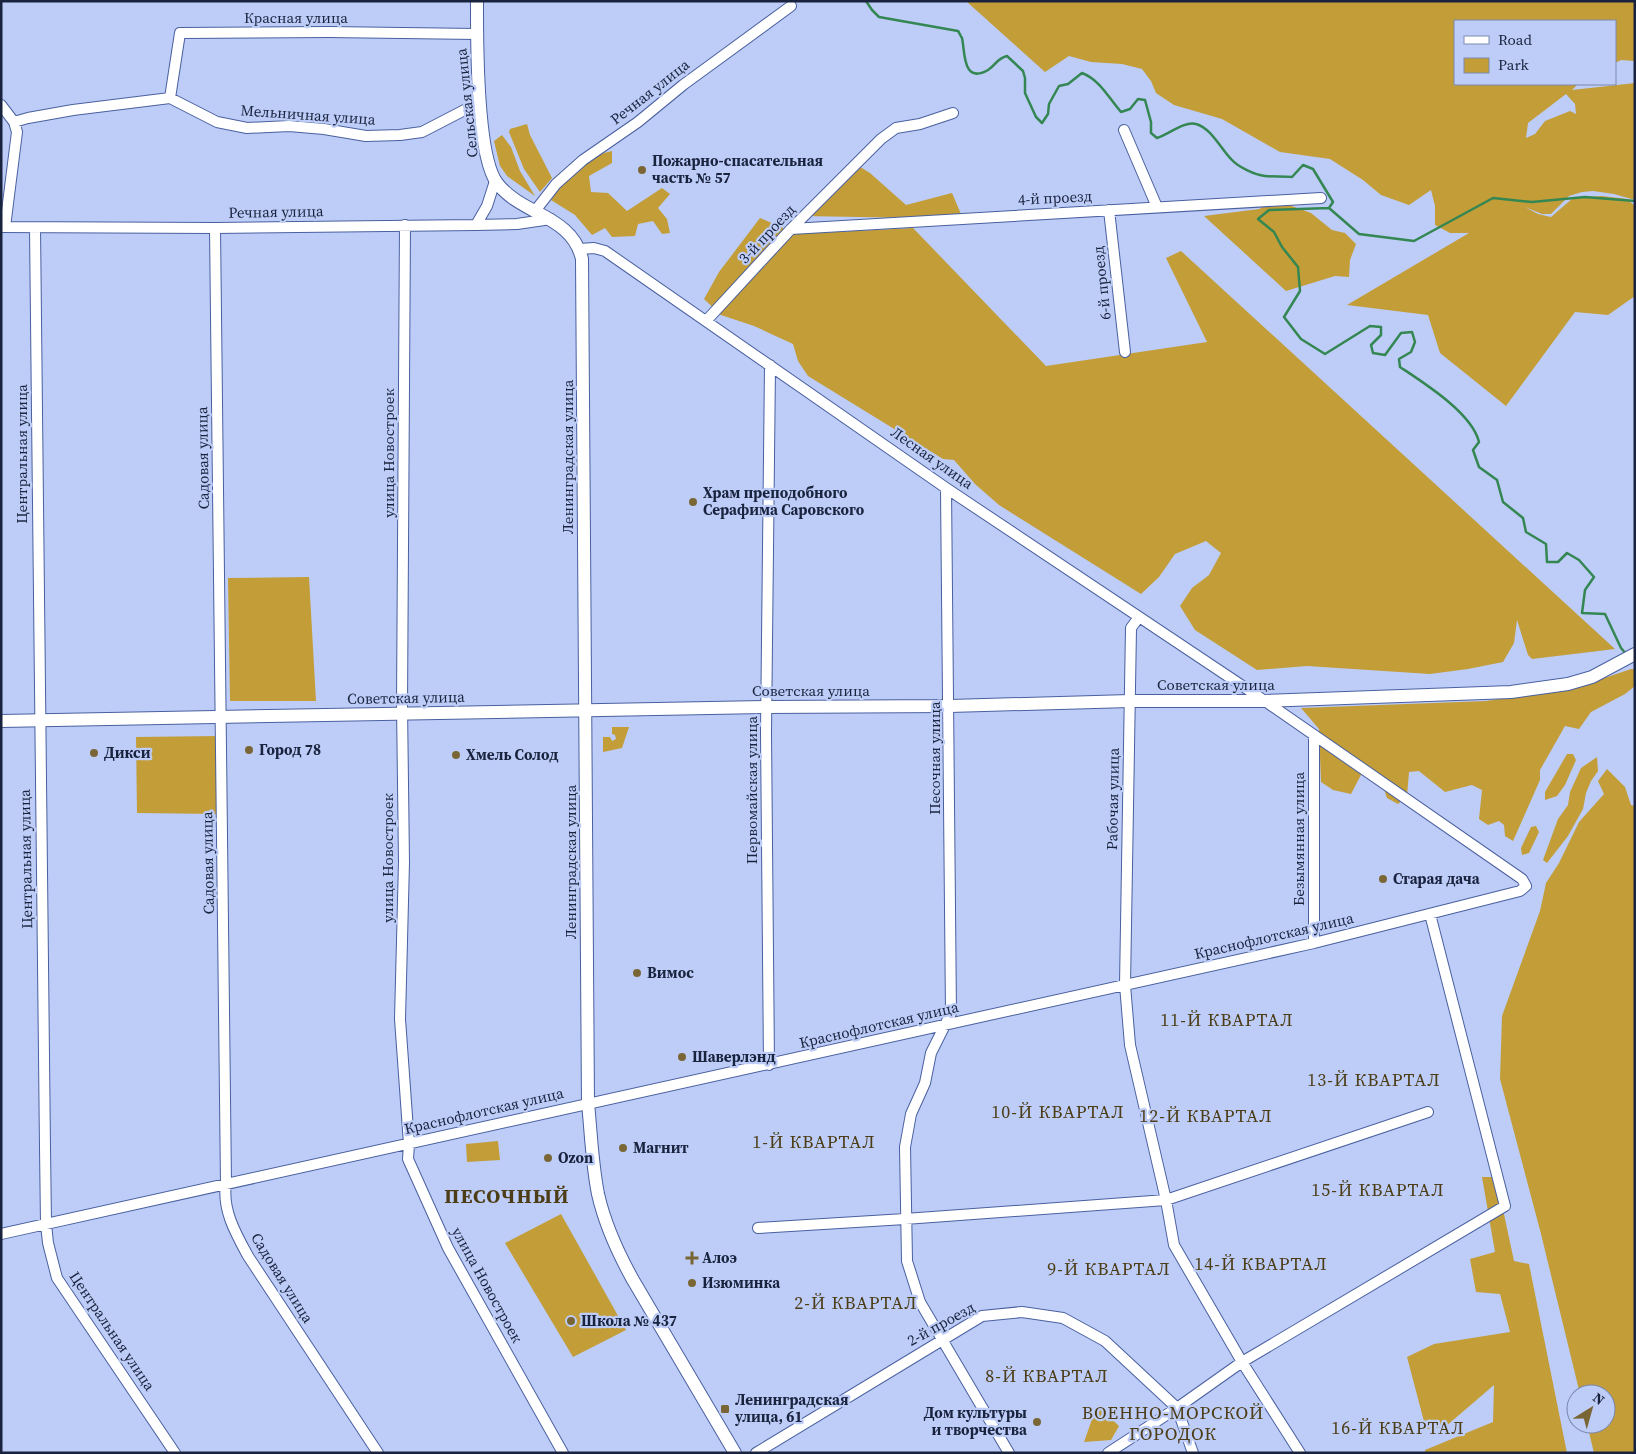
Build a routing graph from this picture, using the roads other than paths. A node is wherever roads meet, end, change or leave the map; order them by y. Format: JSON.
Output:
{"nodes":[{"id":1,"x":478,"y":2,"type":"edge"},
{"id":2,"x":791,"y":6,"type":"dead end"},
{"id":3,"x":477,"y":34,"type":"junction"},
{"id":4,"x":170,"y":98,"type":"junction"},
{"id":5,"x":480,"y":102,"type":"junction"},
{"id":6,"x":1,"y":105,"type":"edge"},
{"id":7,"x":953,"y":113,"type":"dead end"},
{"id":8,"x":14,"y":122,"type":"junction"},
{"id":9,"x":1124,"y":130,"type":"dead end"},
{"id":10,"x":495,"y":181,"type":"junction"},
{"id":11,"x":1321,"y":198,"type":"dead end"},
{"id":12,"x":1157,"y":207,"type":"junction"},
{"id":13,"x":1109,"y":210,"type":"junction"},
{"id":14,"x":535,"y":211,"type":"junction"},
{"id":15,"x":551,"y":220,"type":"junction"},
{"id":16,"x":405,"y":225,"type":"junction"},
{"id":17,"x":476,"y":225,"type":"junction"},
{"id":18,"x":3,"y":227,"type":"edge"},
{"id":19,"x":35,"y":228,"type":"junction"},
{"id":20,"x":215,"y":228,"type":"junction"},
{"id":21,"x":791,"y":229,"type":"junction"},
{"id":22,"x":577,"y":243,"type":"junction"},
{"id":23,"x":706,"y":321,"type":"junction"},
{"id":24,"x":1125,"y":352,"type":"dead end"},
{"id":25,"x":770,"y":365,"type":"junction"},
{"id":26,"x":946,"y":488,"type":"junction"},
{"id":27,"x":1139,"y":617,"type":"junction"},
{"id":28,"x":1635,"y":654,"type":"edge"},
{"id":29,"x":1130,"y":701,"type":"junction"},
{"id":30,"x":1265,"y":701,"type":"junction"},
{"id":31,"x":950,"y":706,"type":"junction"},
{"id":32,"x":766,"y":707,"type":"junction"},
{"id":33,"x":586,"y":710,"type":"junction"},
{"id":34,"x":403,"y":714,"type":"junction"},
{"id":35,"x":222,"y":718,"type":"junction"},
{"id":36,"x":40,"y":720,"type":"junction"},
{"id":37,"x":1,"y":721,"type":"edge"},
{"id":38,"x":1314,"y":735,"type":"junction"},
{"id":39,"x":1526,"y":886,"type":"joint"},
{"id":40,"x":1430,"y":914,"type":"junction"},
{"id":41,"x":1314,"y":943,"type":"junction"},
{"id":42,"x":1125,"y":986,"type":"junction"},
{"id":43,"x":944,"y":1026,"type":"junction"},
{"id":44,"x":769,"y":1065,"type":"junction"},
{"id":45,"x":588,"y":1103,"type":"junction"},
{"id":46,"x":1428,"y":1112,"type":"dead end"},
{"id":47,"x":409,"y":1144,"type":"junction"},
{"id":48,"x":226,"y":1184,"type":"junction"},
{"id":49,"x":1166,"y":1200,"type":"junction"},
{"id":50,"x":905,"y":1219,"type":"junction"},
{"id":51,"x":46,"y":1224,"type":"junction"},
{"id":52,"x":758,"y":1228,"type":"dead end"},
{"id":53,"x":1,"y":1234,"type":"edge"},
{"id":54,"x":942,"y":1339,"type":"junction"},
{"id":55,"x":1242,"y":1362,"type":"junction"},
{"id":56,"x":1177,"y":1408,"type":"junction"},
{"id":57,"x":175,"y":1453,"type":"edge"},
{"id":58,"x":378,"y":1453,"type":"edge"},
{"id":59,"x":563,"y":1453,"type":"edge"},
{"id":60,"x":735,"y":1453,"type":"edge"},
{"id":61,"x":756,"y":1453,"type":"edge"},
{"id":62,"x":1009,"y":1453,"type":"edge"},
{"id":63,"x":1108,"y":1453,"type":"edge"},
{"id":64,"x":1193,"y":1453,"type":"edge"},
{"id":65,"x":1300,"y":1453,"type":"edge"}],
"edges":[{"from":1,"to":3,"type":"main road","name":"Сельская улица"},
{"from":2,"to":14,"type":"street","name":"Речная улица"},
{"from":3,"to":4,"type":"street","name":"Красная улица"},
{"from":3,"to":5,"type":"main road","name":"Сельская улица"},
{"from":4,"to":5,"type":"street","name":"Мельничная улица"},
{"from":4,"to":8,"type":"street"},
{"from":5,"to":10,"type":"main road","name":"Сельская улица"},
{"from":6,"to":8,"type":"street"},
{"from":7,"to":21,"type":"street","name":"3-й проезд"},
{"from":8,"to":18,"type":"street"},
{"from":9,"to":12,"type":"street"},
{"from":10,"to":14,"type":"main road"},
{"from":10,"to":17,"type":"street"},
{"from":11,"to":12,"type":"street","name":"4-й проезд"},
{"from":12,"to":13,"type":"street","name":"4-й проезд"},
{"from":13,"to":21,"type":"street","name":"4-й проезд"},
{"from":13,"to":24,"type":"street","name":"6-й проезд"},
{"from":14,"to":15,"type":"main road"},
{"from":15,"to":17,"type":"street","name":"Речная улица"},
{"from":15,"to":22,"type":"main road"},
{"from":16,"to":17,"type":"street","name":"Речная улица"},
{"from":16,"to":20,"type":"street","name":"Речная улица"},
{"from":16,"to":34,"type":"street","name":"улица Новостроек"},
{"from":18,"to":19,"type":"street","name":"Речная улица"},
{"from":19,"to":20,"type":"street","name":"Речная улица"},
{"from":19,"to":36,"type":"street","name":"Центральная улица"},
{"from":20,"to":35,"type":"street","name":"Садовая улица"},
{"from":21,"to":23,"type":"street","name":"3-й проезд"},
{"from":22,"to":23,"type":"street","name":"Лесная улица"},
{"from":22,"to":33,"type":"main road","name":"Ленинградская улица"},
{"from":23,"to":25,"type":"street","name":"Лесная улица"},
{"from":25,"to":26,"type":"street","name":"Лесная улица"},
{"from":25,"to":32,"type":"street","name":"Первомайская улица"},
{"from":26,"to":27,"type":"street","name":"Лесная улица"},
{"from":26,"to":31,"type":"street","name":"Песочная улица"},
{"from":27,"to":29,"type":"street","name":"Рабочая улица"},
{"from":27,"to":30,"type":"street","name":"Лесная улица"},
{"from":28,"to":30,"type":"main road","name":"Советская улица"},
{"from":29,"to":30,"type":"main road","name":"Советская улица"},
{"from":29,"to":31,"type":"main road","name":"Советская улица"},
{"from":29,"to":42,"type":"street","name":"Рабочая улица"},
{"from":30,"to":38,"type":"street","name":"Лесная улица"},
{"from":31,"to":32,"type":"main road","name":"Советская улица"},
{"from":31,"to":43,"type":"street","name":"Песочная улица"},
{"from":32,"to":33,"type":"main road","name":"Советская улица"},
{"from":32,"to":44,"type":"street","name":"Первомайская улица"},
{"from":33,"to":34,"type":"main road","name":"Советская улица"},
{"from":33,"to":45,"type":"main road","name":"Ленинградская улица"},
{"from":34,"to":35,"type":"main road","name":"Советская улица"},
{"from":34,"to":47,"type":"street","name":"улица Новостроек"},
{"from":35,"to":36,"type":"main road","name":"Советская улица"},
{"from":35,"to":48,"type":"street","name":"Садовая улица"},
{"from":36,"to":37,"type":"main road","name":"Советская улица"},
{"from":36,"to":51,"type":"street","name":"Центральная улица"},
{"from":38,"to":39,"type":"street","name":"Лесная улица"},
{"from":38,"to":41,"type":"street","name":"Безымянная улица"},
{"from":39,"to":40,"type":"street","name":"Краснофлотская улица"},
{"from":40,"to":41,"type":"street","name":"Краснофлотская улица"},
{"from":40,"to":55,"type":"street"},
{"from":41,"to":42,"type":"street","name":"Краснофлотская улица"},
{"from":42,"to":43,"type":"street","name":"Краснофлотская улица"},
{"from":42,"to":49,"type":"street","name":"Рабочая улица"},
{"from":43,"to":44,"type":"street","name":"Краснофлотская улица"},
{"from":43,"to":50,"type":"street","name":"Песочная улица"},
{"from":44,"to":45,"type":"street","name":"Краснофлотская улица"},
{"from":45,"to":47,"type":"street","name":"Краснофлотская улица"},
{"from":45,"to":60,"type":"main road","name":"Ленинградская улица"},
{"from":46,"to":49,"type":"street"},
{"from":47,"to":48,"type":"street","name":"Краснофлотская улица"},
{"from":47,"to":59,"type":"street","name":"улица Новостроек"},
{"from":48,"to":51,"type":"street","name":"Краснофлотская улица"},
{"from":48,"to":58,"type":"street","name":"Садовая улица"},
{"from":49,"to":50,"type":"street"},
{"from":49,"to":55,"type":"street","name":"Рабочая улица"},
{"from":50,"to":52,"type":"street"},
{"from":50,"to":54,"type":"street","name":"Песочная улица"},
{"from":51,"to":53,"type":"street","name":"Краснофлотская улица"},
{"from":51,"to":57,"type":"street","name":"Центральная улица"},
{"from":54,"to":56,"type":"street","name":"2-й проезд"},
{"from":54,"to":61,"type":"street","name":"2-й проезд"},
{"from":54,"to":62,"type":"street","name":"Песочная улица"},
{"from":55,"to":56,"type":"street"},
{"from":55,"to":65,"type":"street","name":"Рабочая улица"},
{"from":56,"to":63,"type":"street"},
{"from":56,"to":64,"type":"street","name":"2-й проезд"}]}
